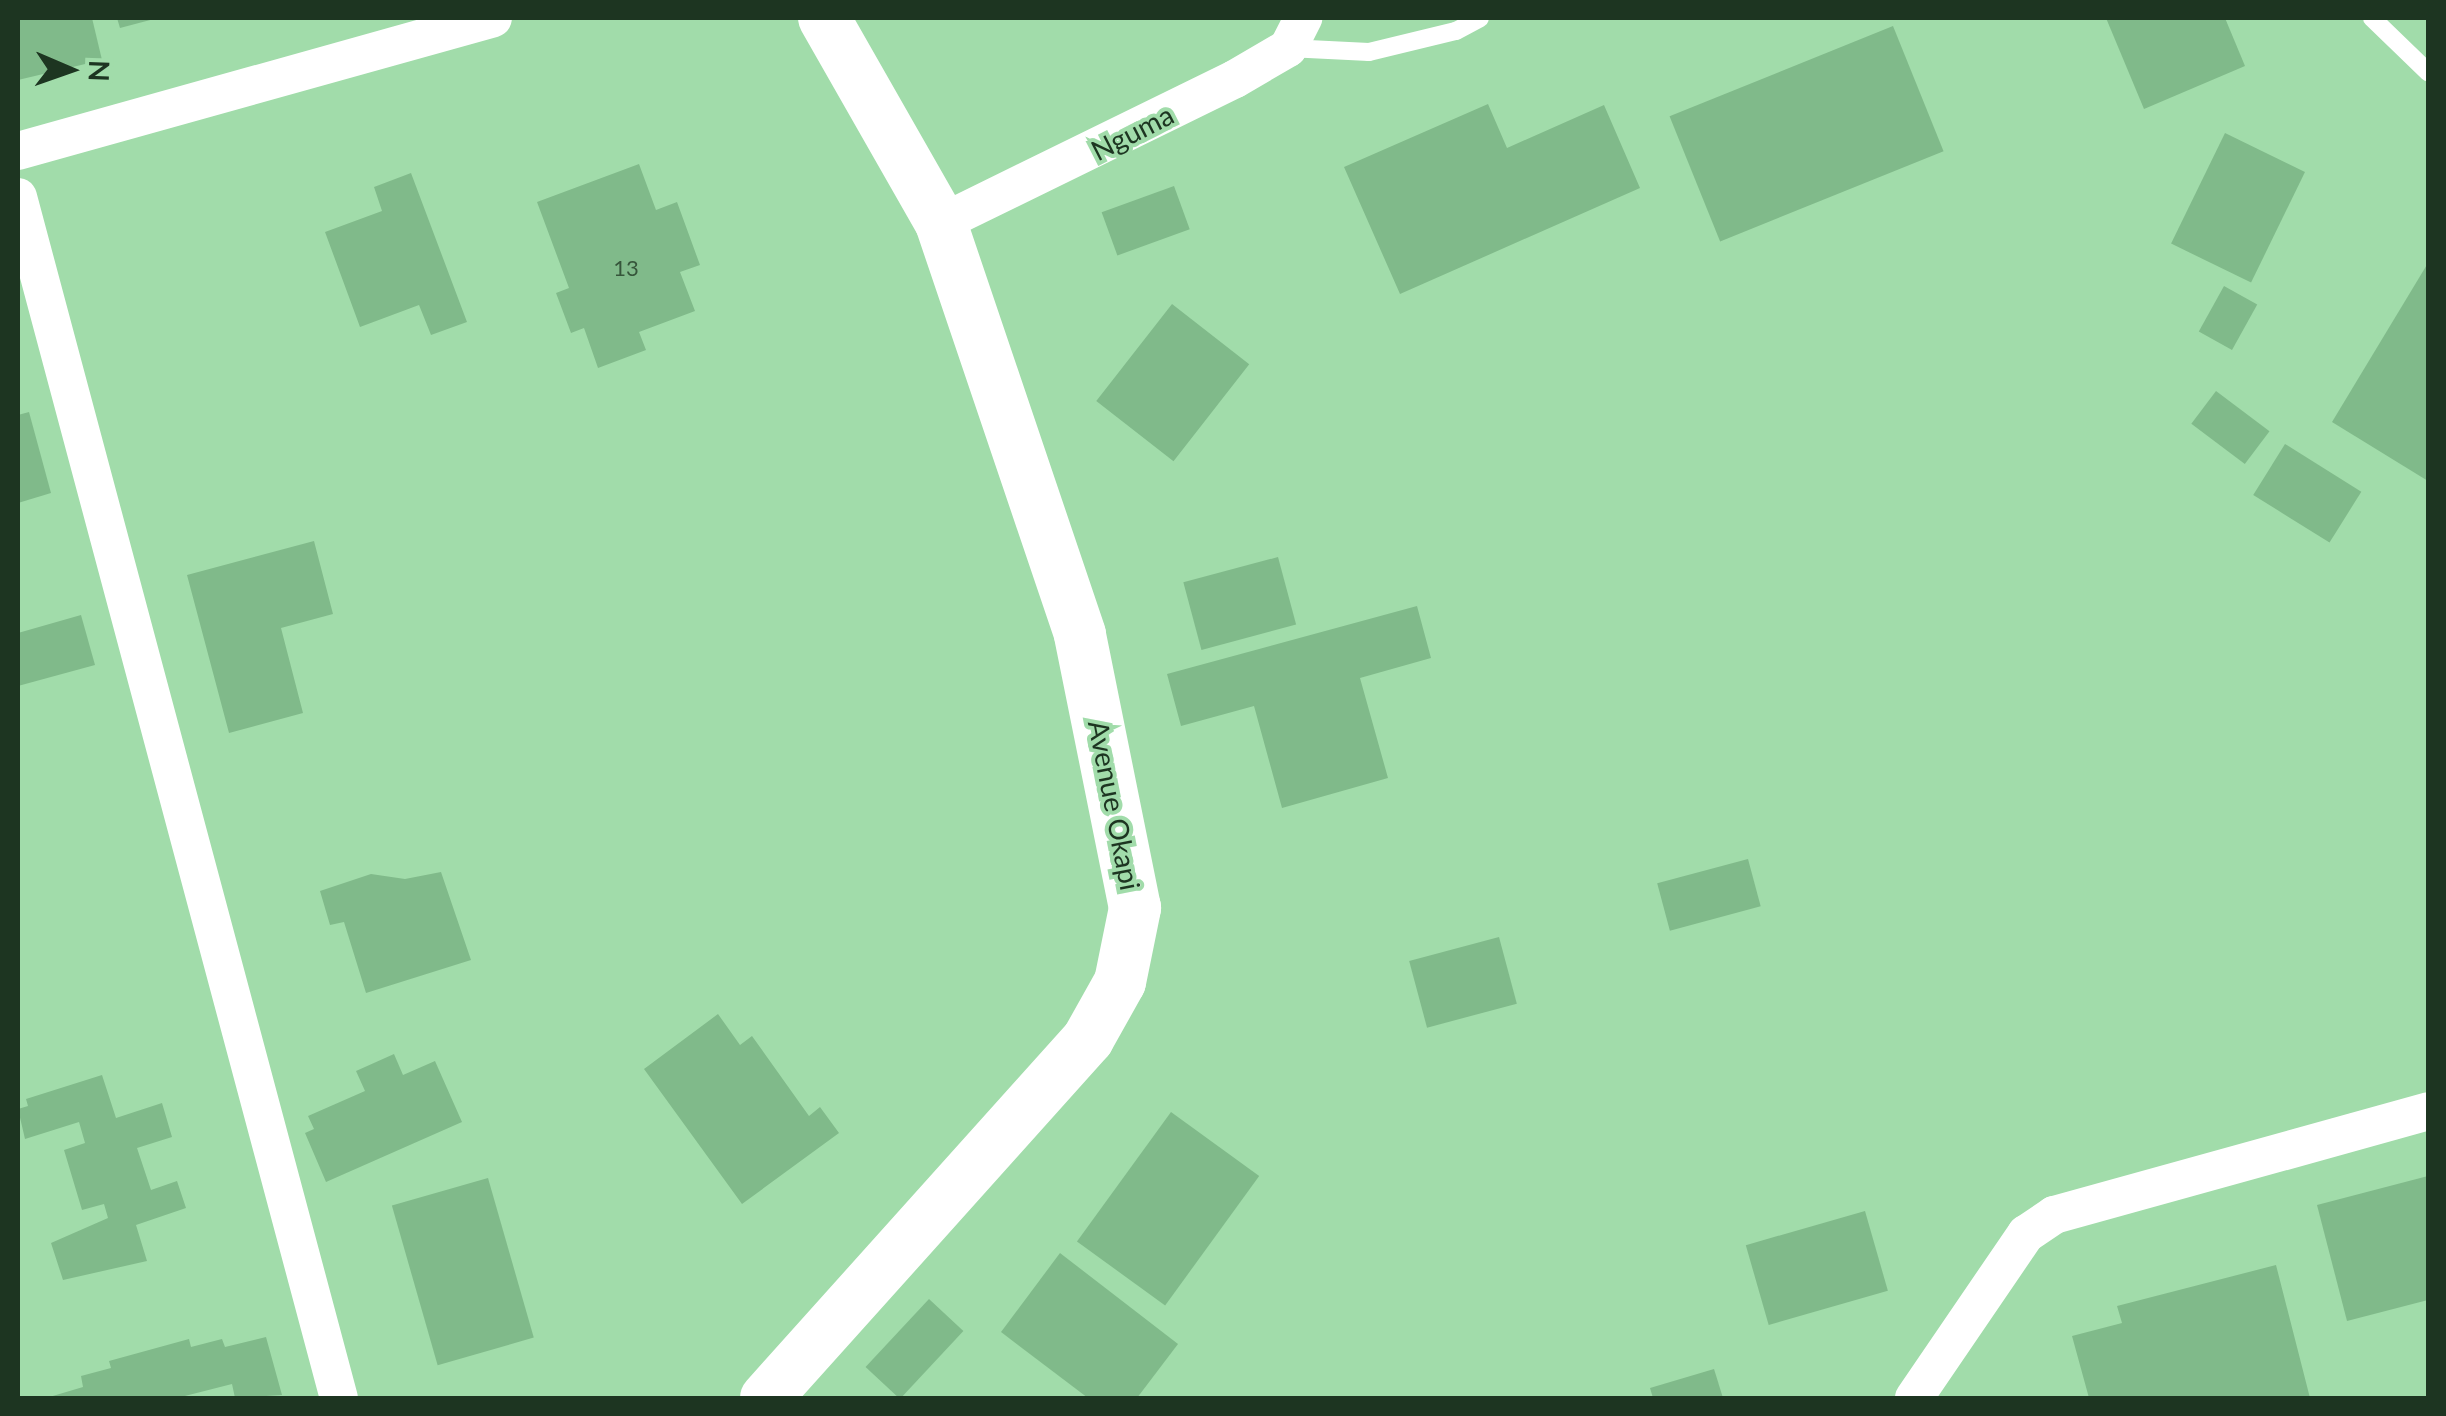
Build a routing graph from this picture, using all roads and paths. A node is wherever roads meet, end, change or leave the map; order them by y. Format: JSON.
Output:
{"nodes":[{"id":1,"x":493,"y":18,"type":"edge"},
{"id":2,"x":824,"y":18,"type":"edge"},
{"id":3,"x":1480,"y":18,"type":"edge"},
{"id":4,"x":2372,"y":18,"type":"edge"},
{"id":5,"x":1295,"y":33,"type":"edge"},
{"id":6,"x":2428,"y":72,"type":"edge"},
{"id":7,"x":18,"y":151,"type":"edge"},
{"id":8,"x":18,"y":197,"type":"edge"},
{"id":9,"x":941,"y":222,"type":"junction"},
{"id":10,"x":2428,"y":1110,"type":"edge"},
{"id":11,"x":339,"y":1398,"type":"edge"},
{"id":12,"x":766,"y":1398,"type":"edge"},
{"id":13,"x":1914,"y":1398,"type":"edge"}],
"edges":[{"from":1,"to":7,"type":"street"},
{"from":2,"to":9,"type":"street","name":"Avenue Okapi"},
{"from":3,"to":5,"type":"lane"},
{"from":4,"to":6,"type":"lane"},
{"from":5,"to":9,"type":"street","name":"Nguma"},
{"from":8,"to":11,"type":"street"},
{"from":9,"to":12,"type":"street","name":"Avenue Okapi"},
{"from":10,"to":13,"type":"street"}]}
